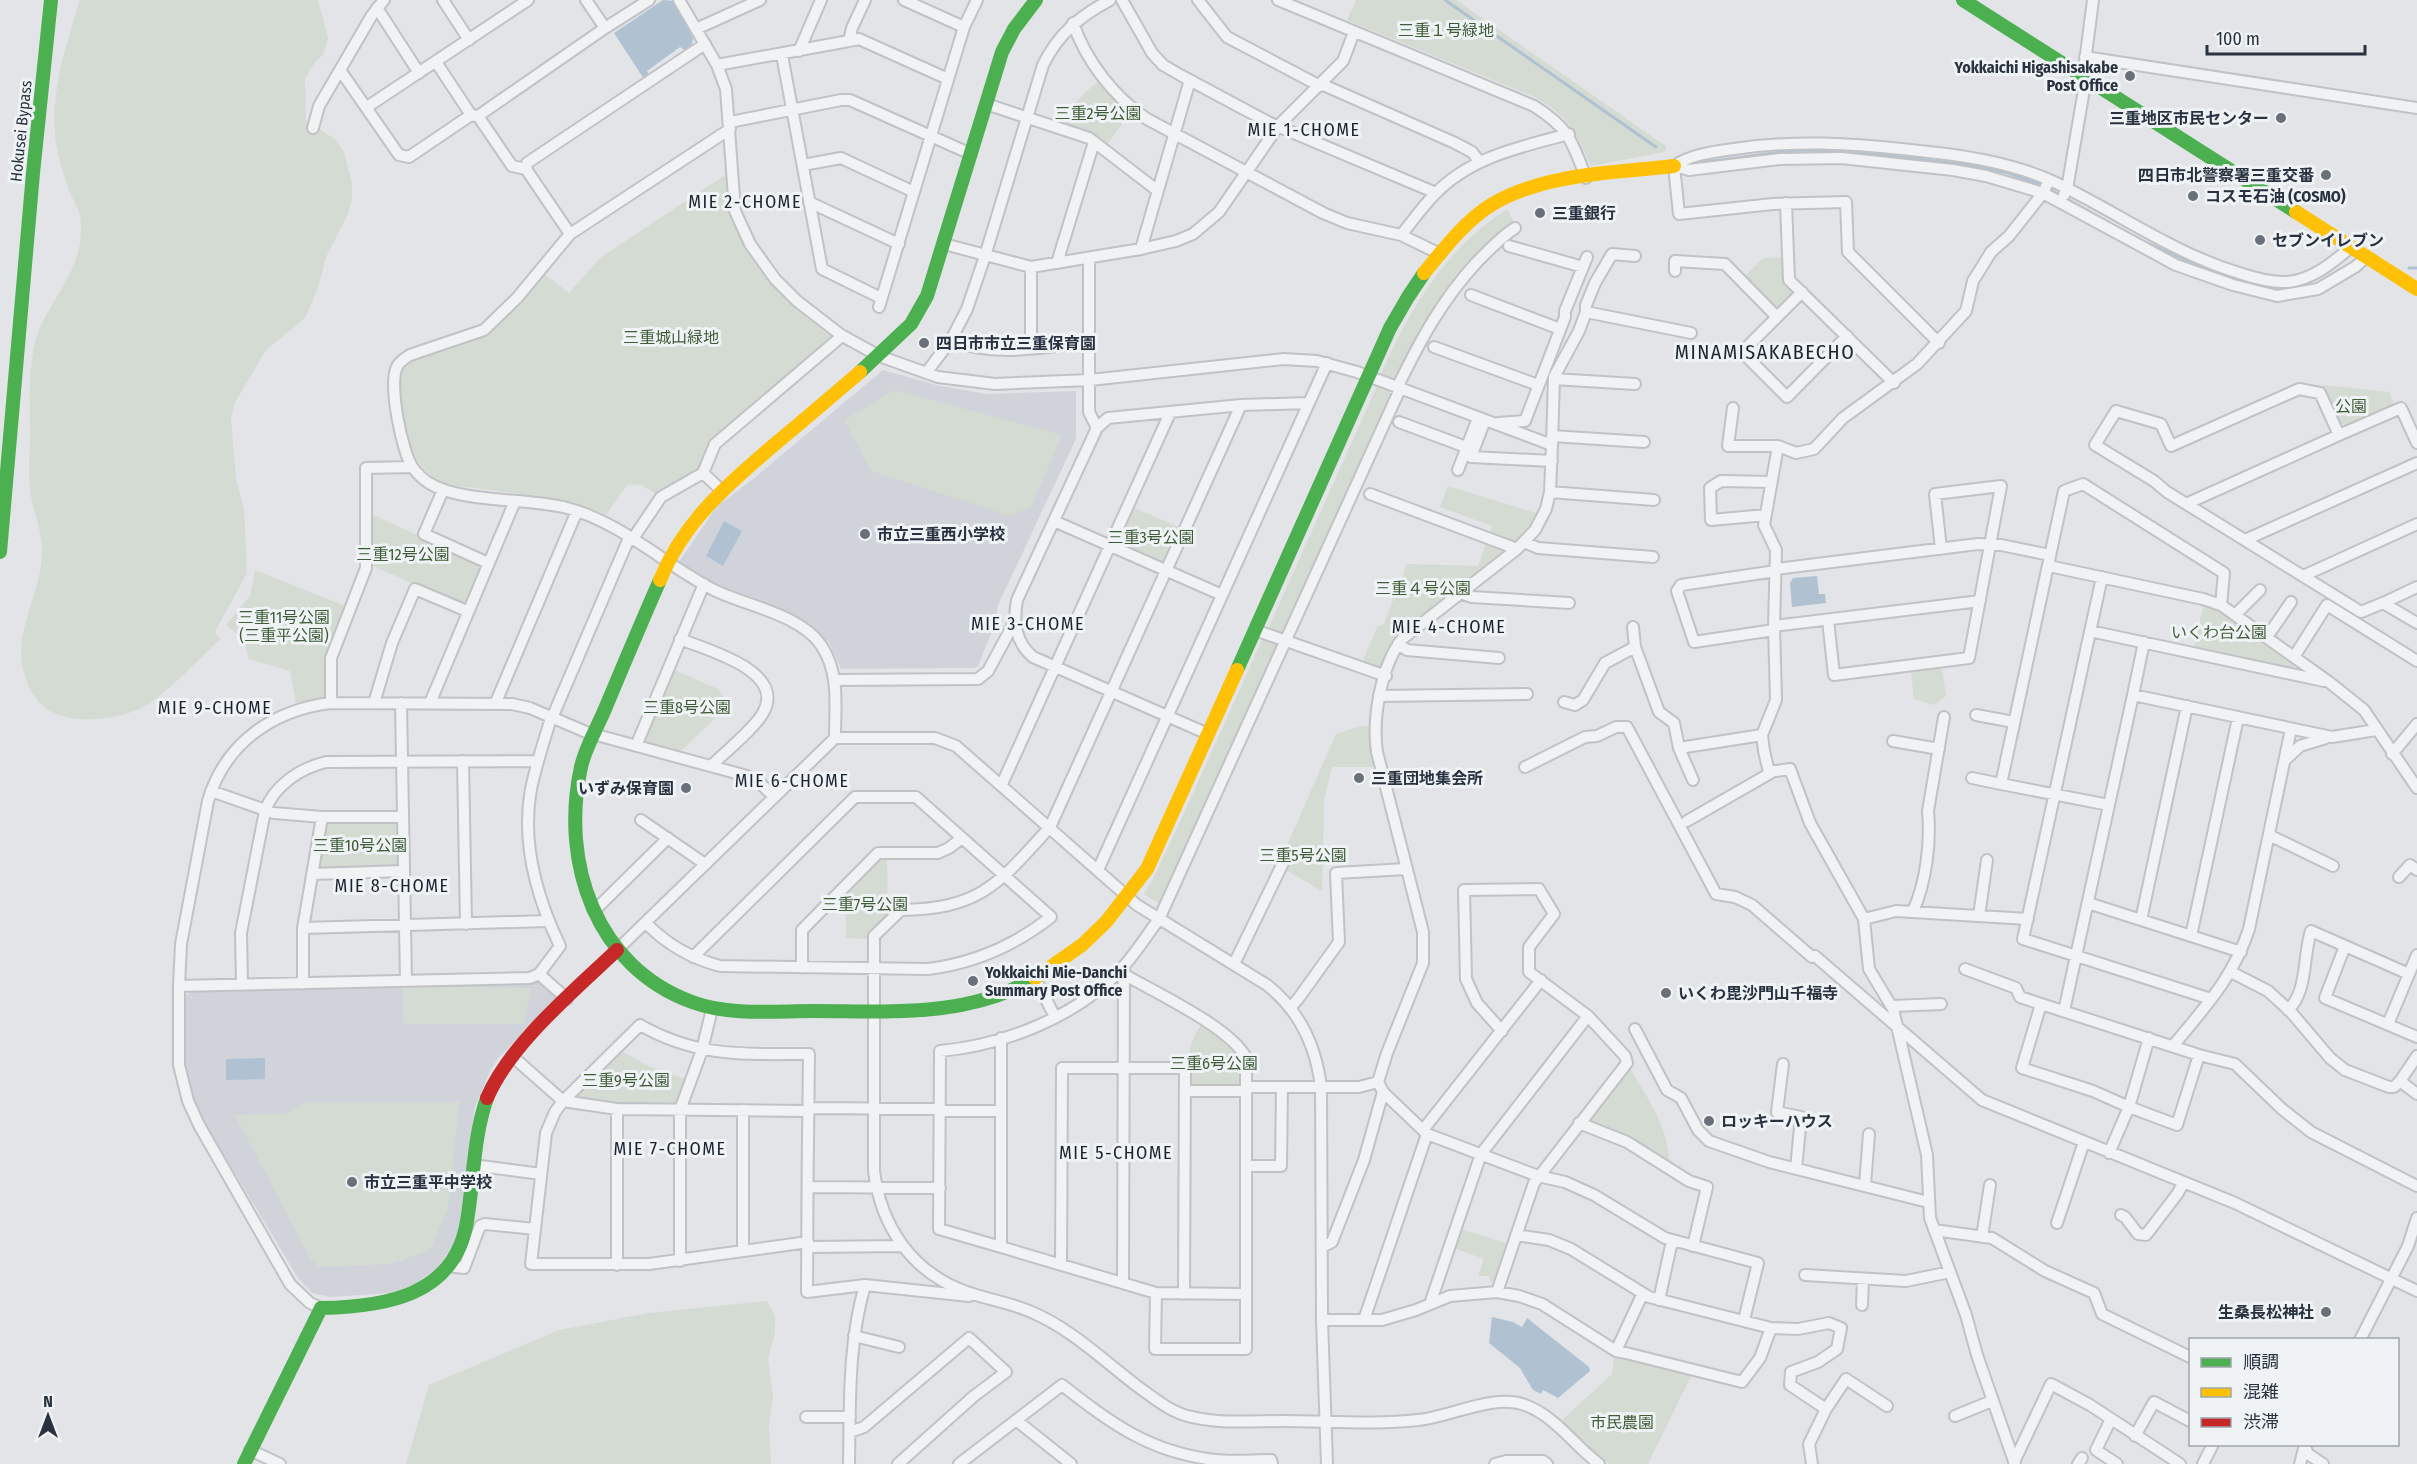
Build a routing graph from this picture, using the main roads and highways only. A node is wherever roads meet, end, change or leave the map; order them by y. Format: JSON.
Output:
{"nodes":[{"id":1,"x":51,"y":0,"type":"edge"},
{"id":2,"x":1963,"y":0,"type":"edge"},
{"id":3,"x":1032,"y":1,"type":"edge"},
{"id":4,"x":1674,"y":166,"type":"road end"},
{"id":5,"x":2417,"y":289,"type":"edge"},
{"id":6,"x":0,"y":552,"type":"edge"},
{"id":7,"x":617,"y":950,"type":"junction"},
{"id":8,"x":244,"y":1464,"type":"edge"}],
"edges":[{"from":1,"to":6,"type":"main road","name":"Hokusei Bypass"},
{"from":2,"to":5,"type":"main road"},
{"from":3,"to":7,"type":"main road"},
{"from":4,"to":7,"type":"main road"},
{"from":7,"to":8,"type":"main road"}]}
